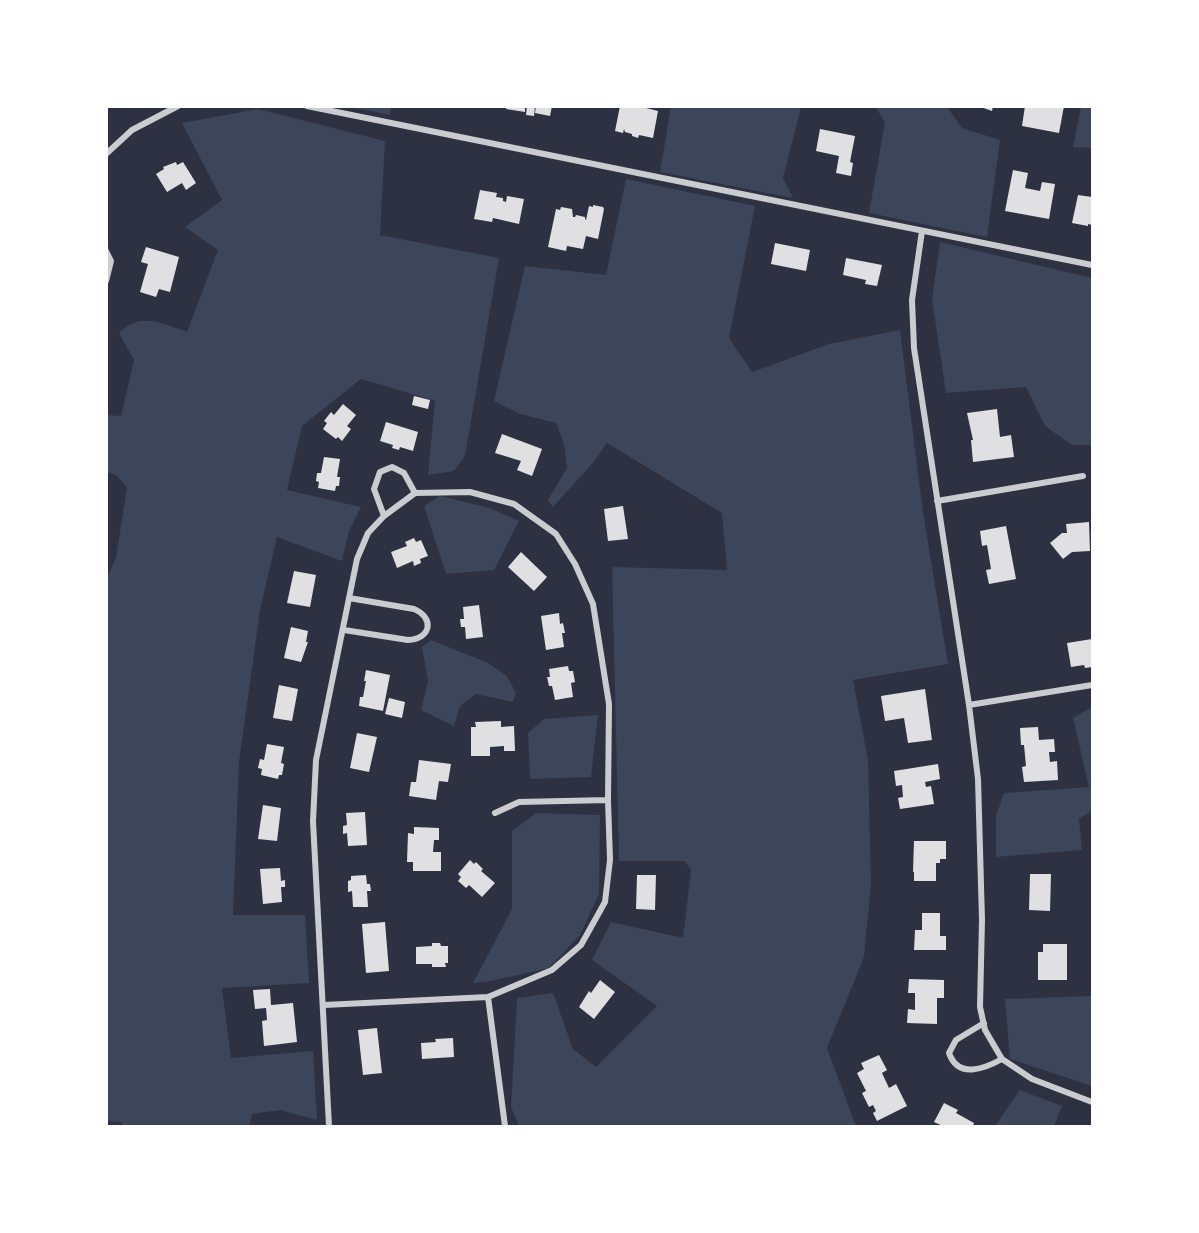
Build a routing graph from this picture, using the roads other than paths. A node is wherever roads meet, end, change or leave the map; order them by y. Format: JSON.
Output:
{"nodes":[{"id":1,"x":178,"y":106,"type":"edge"},
{"id":2,"x":307,"y":106,"type":"edge"},
{"id":3,"x":106,"y":154,"type":"edge"},
{"id":4,"x":922,"y":231,"type":"junction"},
{"id":5,"x":106,"y":251,"type":"edge"},
{"id":6,"x":1092,"y":265,"type":"edge"},
{"id":7,"x":106,"y":281,"type":"edge"},
{"id":8,"x":1083,"y":476,"type":"dead end"},
{"id":9,"x":416,"y":493,"type":"junction"},
{"id":10,"x":937,"y":501,"type":"junction"},
{"id":11,"x":384,"y":516,"type":"junction"},
{"id":12,"x":349,"y":598,"type":"junction"},
{"id":13,"x":344,"y":630,"type":"junction"},
{"id":14,"x":1092,"y":685,"type":"edge"},
{"id":15,"x":969,"y":705,"type":"junction"},
{"id":16,"x":608,"y":800,"type":"junction"},
{"id":17,"x":495,"y":813,"type":"dead end"},
{"id":18,"x":488,"y":997,"type":"junction"},
{"id":19,"x":324,"y":1005,"type":"junction"},
{"id":20,"x":984,"y":1023,"type":"junction"},
{"id":21,"x":1002,"y":1059,"type":"junction"},
{"id":22,"x":1092,"y":1102,"type":"edge"},
{"id":23,"x":329,"y":1126,"type":"edge"},
{"id":24,"x":505,"y":1126,"type":"edge"}],
"edges":[{"from":1,"to":3,"type":"street"},
{"from":2,"to":4,"type":"street"},
{"from":4,"to":6,"type":"street"},
{"from":4,"to":10,"type":"street"},
{"from":5,"to":7,"type":"street"},
{"from":8,"to":10,"type":"street"},
{"from":9,"to":11,"type":"street"},
{"from":9,"to":11,"type":"street"},
{"from":9,"to":16,"type":"street"},
{"from":10,"to":15,"type":"street"},
{"from":11,"to":12,"type":"street"},
{"from":12,"to":13,"type":"street"},
{"from":12,"to":13,"type":"street"},
{"from":13,"to":19,"type":"street"},
{"from":14,"to":15,"type":"street"},
{"from":15,"to":20,"type":"street"},
{"from":16,"to":17,"type":"street"},
{"from":16,"to":18,"type":"street"},
{"from":18,"to":19,"type":"street"},
{"from":18,"to":24,"type":"street"},
{"from":19,"to":23,"type":"street"},
{"from":20,"to":21,"type":"street"},
{"from":20,"to":21,"type":"street"},
{"from":21,"to":22,"type":"street"}]}
